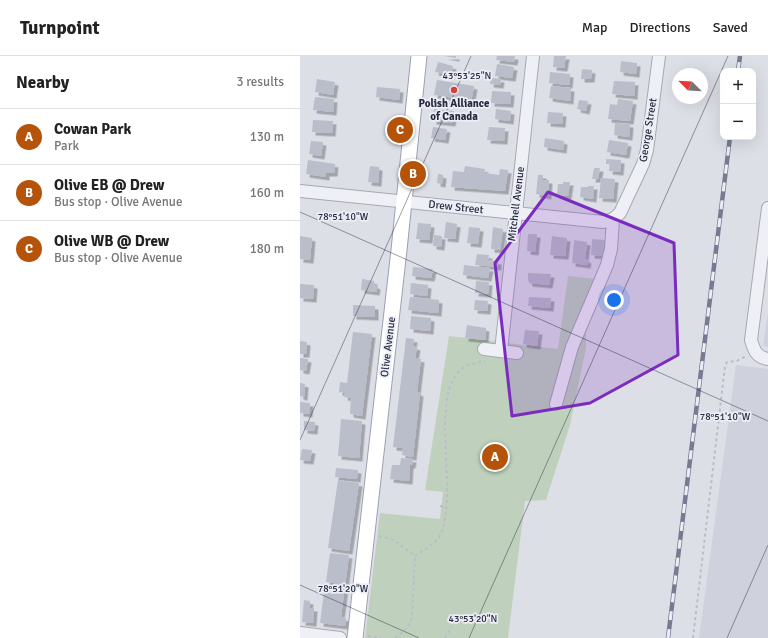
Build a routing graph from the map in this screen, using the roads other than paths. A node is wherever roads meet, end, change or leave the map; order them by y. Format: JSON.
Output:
{"nodes":[{"id":1,"x":419,"y":56,"type":"edge"},
{"id":2,"x":533,"y":56,"type":"edge"},
{"id":3,"x":658,"y":56,"type":"edge"},
{"id":4,"x":300,"y":190,"type":"edge"},
{"id":5,"x":404,"y":201,"type":"junction"},
{"id":6,"x":768,"y":208,"type":"edge"},
{"id":7,"x":515,"y":214,"type":"junction"},
{"id":8,"x":613,"y":219,"type":"junction"},
{"id":9,"x":766,"y":238,"type":"edge"},
{"id":10,"x":484,"y":349,"type":"dead end"},
{"id":11,"x":501,"y":351,"type":"junction"},
{"id":12,"x":517,"y":353,"type":"dead end"},
{"id":13,"x":768,"y":359,"type":"edge"},
{"id":14,"x":556,"y":404,"type":"dead end"},
{"id":15,"x":300,"y":633,"type":"edge"},
{"id":16,"x":360,"y":637,"type":"edge"},
{"id":17,"x":340,"y":638,"type":"edge"}],
"edges":[{"from":1,"to":5,"type":"main road","name":"Olive Avenue"},
{"from":2,"to":7,"type":"street","name":"Mitchell Avenue"},
{"from":3,"to":8,"type":"street","name":"George Street"},
{"from":4,"to":5,"type":"street","name":"Drew Street"},
{"from":5,"to":7,"type":"street","name":"Drew Street"},
{"from":5,"to":16,"type":"main road","name":"Olive Avenue"},
{"from":6,"to":9,"type":"street"},
{"from":7,"to":8,"type":"street","name":"Drew Street"},
{"from":7,"to":11,"type":"street","name":"Mitchell Avenue"},
{"from":8,"to":14,"type":"street"},
{"from":9,"to":13,"type":"street"},
{"from":10,"to":11,"type":"street"},
{"from":11,"to":12,"type":"street"},
{"from":15,"to":17,"type":"street"}]}
